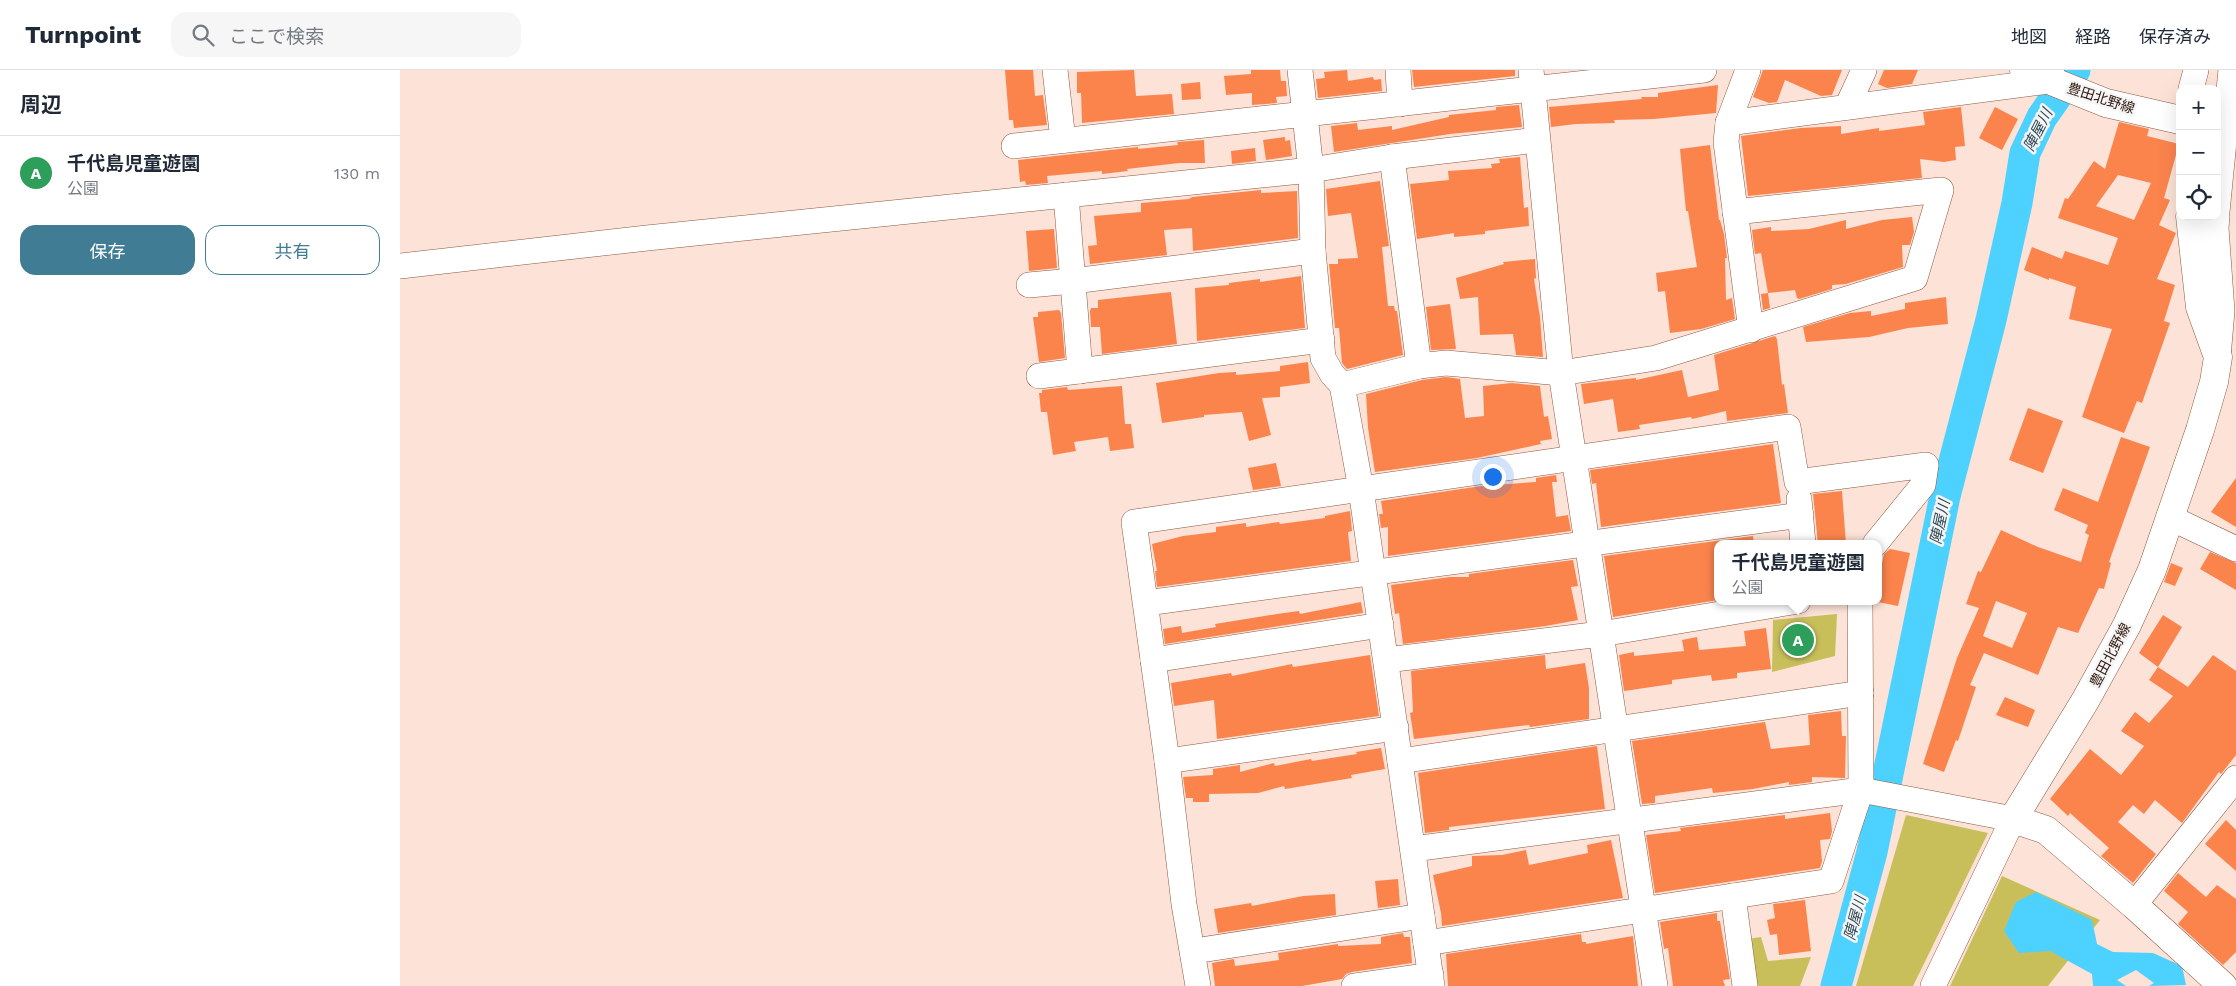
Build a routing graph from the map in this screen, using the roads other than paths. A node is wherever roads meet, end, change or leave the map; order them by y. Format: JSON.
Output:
{"nodes":[{"id":1,"x":1055,"y":70,"type":"edge"},
{"id":2,"x":1300,"y":70,"type":"edge"},
{"id":3,"x":1398,"y":70,"type":"edge"},
{"id":4,"x":1704,"y":70,"type":"edge"},
{"id":5,"x":1748,"y":70,"type":"edge"},
{"id":6,"x":1864,"y":70,"type":"edge"},
{"id":7,"x":2024,"y":70,"type":"edge"},
{"id":8,"x":2196,"y":70,"type":"edge"},
{"id":9,"x":2231,"y":70,"type":"edge"},
{"id":10,"x":2052,"y":75,"type":"edge"},
{"id":11,"x":1532,"y":79,"type":"edge"},
{"id":12,"x":2192,"y":85,"type":"edge"},
{"id":13,"x":1400,"y":104,"type":"junction"},
{"id":14,"x":1847,"y":107,"type":"junction"},
{"id":15,"x":1304,"y":114,"type":"junction"},
{"id":16,"x":2176,"y":119,"type":"edge"},
{"id":17,"x":1728,"y":124,"type":"junction"},
{"id":18,"x":1063,"y":140,"type":"junction"},
{"id":19,"x":1537,"y":140,"type":"junction"},
{"id":20,"x":1014,"y":146,"type":"dead end"},
{"id":21,"x":1392,"y":157,"type":"junction"},
{"id":22,"x":1311,"y":170,"type":"junction"},
{"id":23,"x":2221,"y":175,"type":"edge"},
{"id":24,"x":1066,"y":195,"type":"junction"},
{"id":25,"x":1735,"y":212,"type":"junction"},
{"id":26,"x":2190,"y":220,"type":"edge"},
{"id":27,"x":2217,"y":220,"type":"edge"},
{"id":28,"x":1313,"y":251,"type":"junction"},
{"id":29,"x":400,"y":266,"type":"edge"},
{"id":30,"x":1073,"y":281,"type":"junction"},
{"id":31,"x":1029,"y":285,"type":"dead end"},
{"id":32,"x":1751,"y":330,"type":"junction"},
{"id":33,"x":1322,"y":340,"type":"junction"},
{"id":34,"x":2218,"y":357,"type":"junction"},
{"id":35,"x":1419,"y":366,"type":"junction"},
{"id":36,"x":1080,"y":371,"type":"junction"},
{"id":37,"x":1561,"y":373,"type":"junction"},
{"id":38,"x":1039,"y":376,"type":"dead end"},
{"id":39,"x":1342,"y":385,"type":"junction"},
{"id":40,"x":1574,"y":458,"type":"junction"},
{"id":41,"x":1797,"y":482,"type":"junction"},
{"id":42,"x":1361,"y":489,"type":"junction"},
{"id":43,"x":1800,"y":515,"type":"junction"},
{"id":44,"x":2169,"y":517,"type":"junction"},
{"id":45,"x":1803,"y":540,"type":"edge"},
{"id":46,"x":1878,"y":540,"type":"edge"},
{"id":47,"x":1587,"y":544,"type":"junction"},
{"id":48,"x":2236,"y":549,"type":"edge"},
{"id":49,"x":1374,"y":574,"type":"junction"},
{"id":50,"x":1146,"y":603,"type":"junction"},
{"id":51,"x":1774,"y":605,"type":"edge"},
{"id":52,"x":1860,"y":605,"type":"edge"},
{"id":53,"x":1381,"y":625,"type":"junction"},
{"id":54,"x":1601,"y":634,"type":"junction"},
{"id":55,"x":1153,"y":660,"type":"junction"},
{"id":56,"x":1386,"y":660,"type":"junction"},
{"id":57,"x":1861,"y":694,"type":"junction"},
{"id":58,"x":1396,"y":728,"type":"junction"},
{"id":59,"x":1615,"y":729,"type":"junction"},
{"id":60,"x":1167,"y":761,"type":"junction"},
{"id":61,"x":1400,"y":761,"type":"junction"},
{"id":62,"x":2236,"y":778,"type":"edge"},
{"id":63,"x":1868,"y":791,"type":"junction"},
{"id":64,"x":2013,"y":819,"type":"junction"},
{"id":65,"x":1629,"y":821,"type":"junction"},
{"id":66,"x":1413,"y":850,"type":"junction"},
{"id":67,"x":1733,"y":896,"type":"junction"},
{"id":68,"x":2134,"y":905,"type":"junction"},
{"id":69,"x":1643,"y":910,"type":"junction"},
{"id":70,"x":1422,"y":916,"type":"junction"},
{"id":71,"x":1426,"y":942,"type":"junction"},
{"id":72,"x":1194,"y":951,"type":"junction"},
{"id":73,"x":1431,"y":981,"type":"edge"},
{"id":74,"x":2215,"y":983,"type":"edge"},
{"id":75,"x":1198,"y":986,"type":"edge"},
{"id":76,"x":1354,"y":986,"type":"edge"},
{"id":77,"x":1655,"y":986,"type":"edge"},
{"id":78,"x":1745,"y":986,"type":"edge"},
{"id":79,"x":1933,"y":986,"type":"edge"}],
"edges":[{"from":1,"to":18,"type":"street"},
{"from":2,"to":15,"type":"street"},
{"from":3,"to":13,"type":"street"},
{"from":4,"to":11,"type":"street"},
{"from":5,"to":17,"type":"street"},
{"from":6,"to":14,"type":"street"},
{"from":7,"to":10,"type":"main road","name":"豊田北野線"},
{"from":8,"to":12,"type":"street"},
{"from":9,"to":23,"type":"street"},
{"from":10,"to":14,"type":"street"},
{"from":10,"to":16,"type":"main road","name":"豊田北野線"},
{"from":11,"to":13,"type":"street"},
{"from":11,"to":19,"type":"street"},
{"from":13,"to":15,"type":"street"},
{"from":14,"to":17,"type":"street"},
{"from":15,"to":18,"type":"street"},
{"from":15,"to":22,"type":"street"},
{"from":17,"to":25,"type":"street"},
{"from":18,"to":20,"type":"street"},
{"from":19,"to":21,"type":"street"},
{"from":19,"to":37,"type":"street"},
{"from":21,"to":22,"type":"street"},
{"from":21,"to":35,"type":"street"},
{"from":22,"to":24,"type":"street"},
{"from":22,"to":28,"type":"street"},
{"from":24,"to":29,"type":"street"},
{"from":24,"to":30,"type":"street"},
{"from":25,"to":32,"type":"street"},
{"from":25,"to":32,"type":"street"},
{"from":26,"to":34,"type":"main road","name":"豊田北野線"},
{"from":27,"to":34,"type":"street"},
{"from":28,"to":30,"type":"street"},
{"from":28,"to":33,"type":"street"},
{"from":30,"to":31,"type":"street"},
{"from":30,"to":36,"type":"street"},
{"from":32,"to":37,"type":"street"},
{"from":33,"to":36,"type":"street"},
{"from":33,"to":39,"type":"street"},
{"from":34,"to":44,"type":"main road","name":"豊田北野線"},
{"from":35,"to":37,"type":"street"},
{"from":35,"to":39,"type":"street"},
{"from":36,"to":38,"type":"street"},
{"from":37,"to":40,"type":"street"},
{"from":39,"to":42,"type":"street"},
{"from":40,"to":41,"type":"street"},
{"from":40,"to":42,"type":"street"},
{"from":40,"to":47,"type":"street"},
{"from":41,"to":43,"type":"street"},
{"from":41,"to":46,"type":"street"},
{"from":42,"to":49,"type":"street"},
{"from":42,"to":50,"type":"street"},
{"from":43,"to":45,"type":"street"},
{"from":43,"to":47,"type":"street"},
{"from":44,"to":48,"type":"street"},
{"from":44,"to":64,"type":"main road","name":"豊田北野線"},
{"from":47,"to":49,"type":"street"},
{"from":47,"to":54,"type":"street"},
{"from":49,"to":50,"type":"street"},
{"from":49,"to":53,"type":"street"},
{"from":50,"to":55,"type":"street"},
{"from":51,"to":54,"type":"street"},
{"from":52,"to":57,"type":"street"},
{"from":53,"to":55,"type":"street"},
{"from":53,"to":56,"type":"street"},
{"from":54,"to":56,"type":"street"},
{"from":54,"to":59,"type":"street"},
{"from":55,"to":60,"type":"street"},
{"from":56,"to":58,"type":"street"},
{"from":57,"to":59,"type":"street"},
{"from":57,"to":63,"type":"street"},
{"from":58,"to":60,"type":"street"},
{"from":58,"to":61,"type":"street"},
{"from":59,"to":61,"type":"street"},
{"from":59,"to":65,"type":"street"},
{"from":60,"to":72,"type":"street"},
{"from":61,"to":66,"type":"street"},
{"from":62,"to":68,"type":"street"},
{"from":63,"to":64,"type":"street"},
{"from":63,"to":65,"type":"street"},
{"from":63,"to":67,"type":"street"},
{"from":64,"to":68,"type":"main road"},
{"from":64,"to":79,"type":"street"},
{"from":65,"to":66,"type":"street"},
{"from":65,"to":69,"type":"street"},
{"from":66,"to":70,"type":"street"},
{"from":67,"to":69,"type":"street"},
{"from":67,"to":78,"type":"street"},
{"from":68,"to":74,"type":"main road"},
{"from":69,"to":71,"type":"street"},
{"from":69,"to":77,"type":"street"},
{"from":70,"to":71,"type":"street"},
{"from":70,"to":72,"type":"street"},
{"from":71,"to":73,"type":"street"},
{"from":72,"to":75,"type":"street"},
{"from":73,"to":76,"type":"street"}]}
